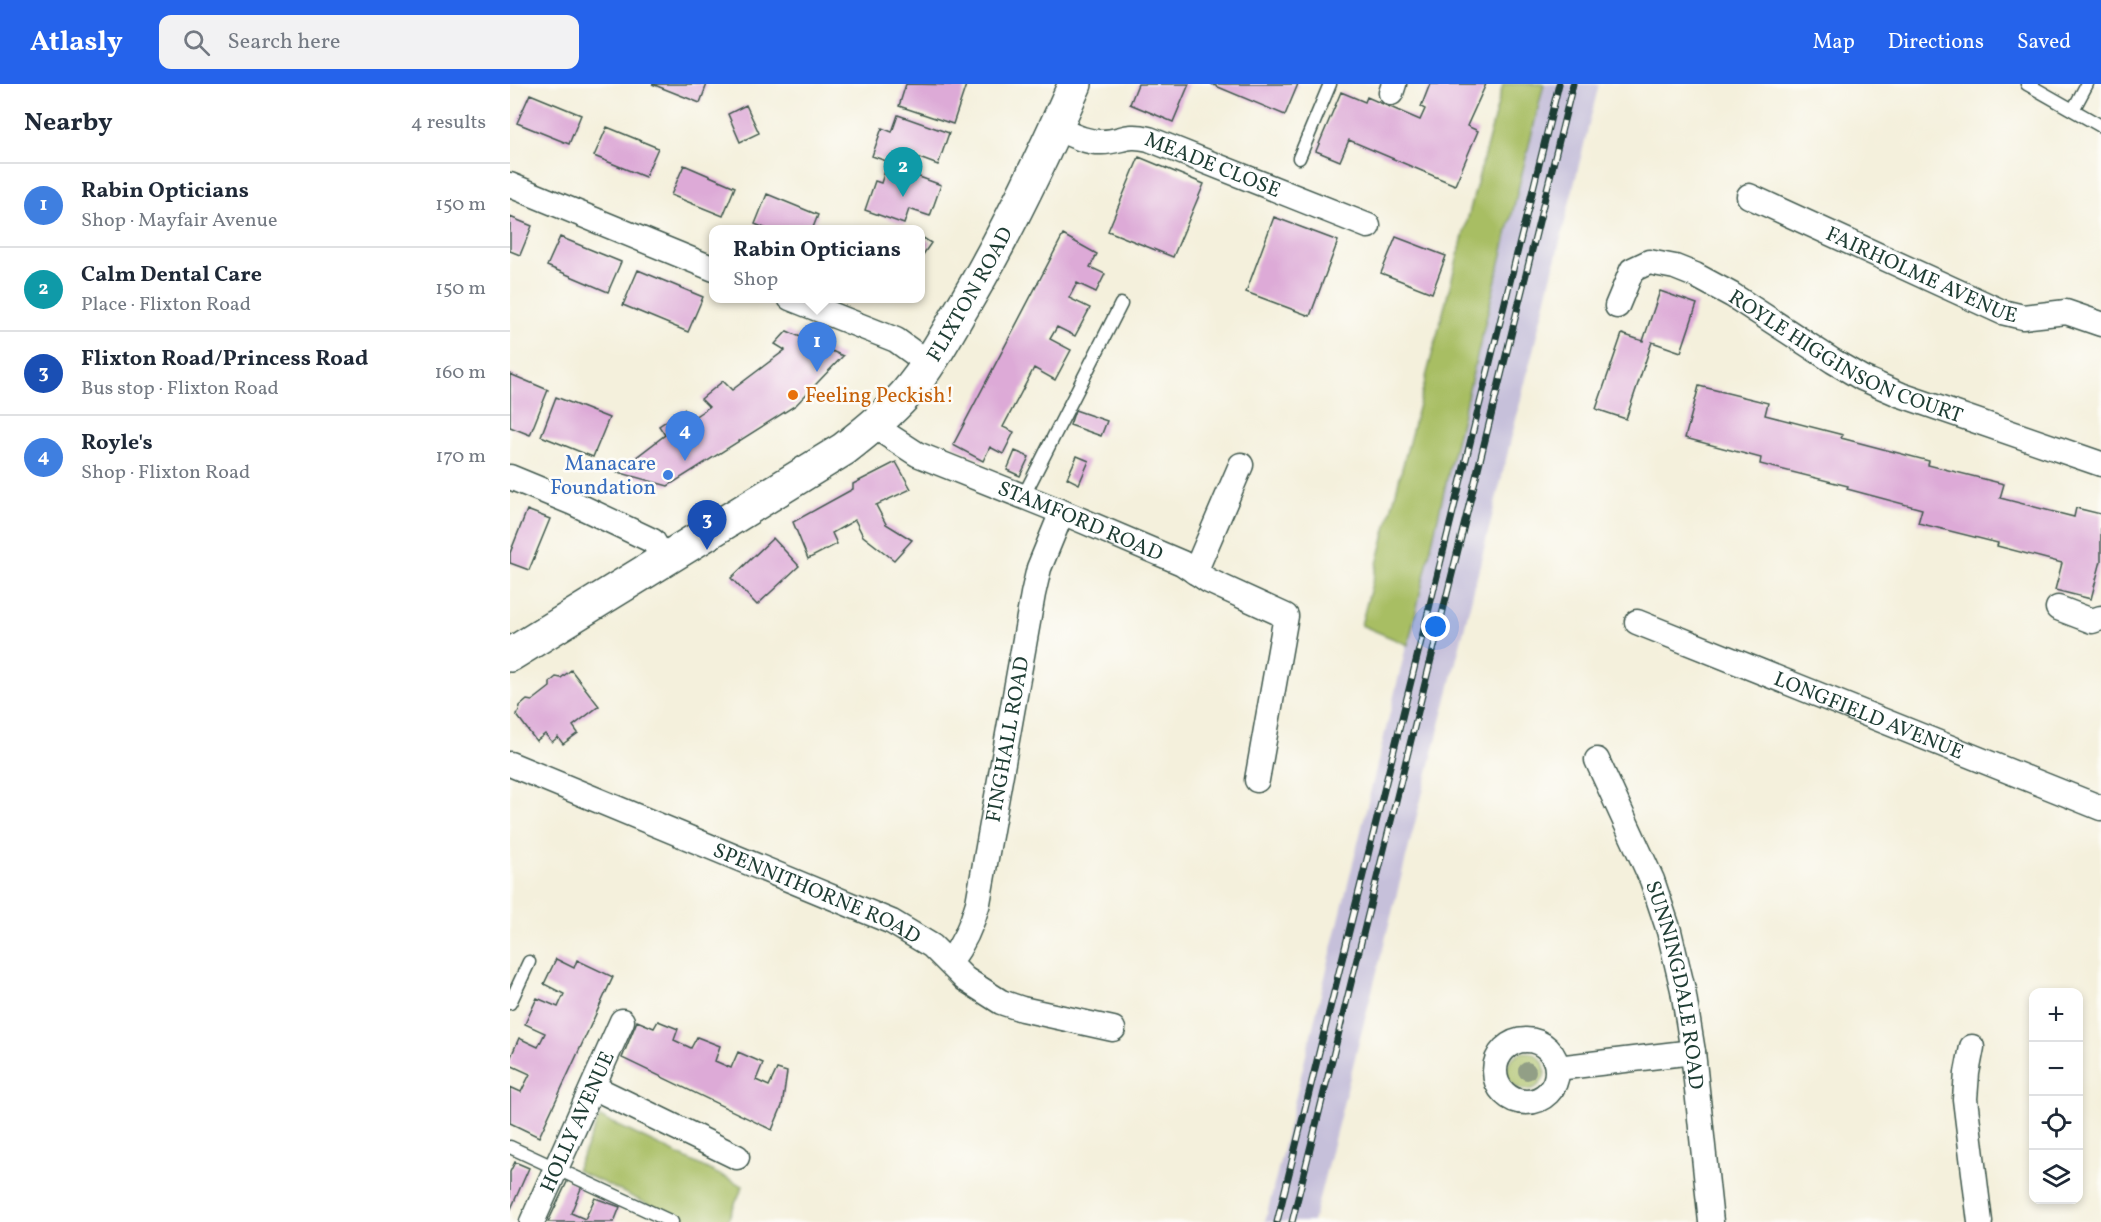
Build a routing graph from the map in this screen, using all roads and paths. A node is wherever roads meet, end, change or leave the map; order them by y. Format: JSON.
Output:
{"nodes":[{"id":1,"x":1075,"y":84,"type":"edge"},
{"id":2,"x":1330,"y":84,"type":"edge"},
{"id":3,"x":2027,"y":84,"type":"edge"},
{"id":4,"x":2087,"y":84,"type":"edge"},
{"id":5,"x":2073,"y":110,"type":"junction"},
{"id":6,"x":2101,"y":126,"type":"edge"},
{"id":7,"x":1056,"y":128,"type":"junction"},
{"id":8,"x":1299,"y":158,"type":"dead end"},
{"id":9,"x":510,"y":185,"type":"edge"},
{"id":10,"x":1749,"y":196,"type":"dead end"},
{"id":11,"x":1368,"y":226,"type":"dead end"},
{"id":12,"x":709,"y":268,"type":"edge"},
{"id":13,"x":803,"y":303,"type":"edge"},
{"id":14,"x":1121,"y":304,"type":"dead end"},
{"id":15,"x":1617,"y":306,"type":"dead end"},
{"id":16,"x":2101,"y":324,"type":"edge"},
{"id":17,"x":929,"y":364,"type":"junction"},
{"id":18,"x":874,"y":426,"type":"junction"},
{"id":19,"x":2101,"y":464,"type":"edge"},
{"id":20,"x":1241,"y":465,"type":"dead end"},
{"id":21,"x":510,"y":477,"type":"edge"},
{"id":22,"x":1023,"y":497,"type":"junction"},
{"id":23,"x":1062,"y":512,"type":"junction"},
{"id":24,"x":664,"y":559,"type":"junction"},
{"id":25,"x":1195,"y":572,"type":"junction"},
{"id":26,"x":2058,"y":608,"type":"dead end"},
{"id":27,"x":2101,"y":618,"type":"edge"},
{"id":28,"x":1637,"y":622,"type":"dead end"},
{"id":29,"x":510,"y":655,"type":"edge"},
{"id":30,"x":1598,"y":760,"type":"dead end"},
{"id":31,"x":510,"y":764,"type":"edge"},
{"id":32,"x":1257,"y":780,"type":"dead end"},
{"id":33,"x":2101,"y":808,"type":"edge"},
{"id":34,"x":529,"y":962,"type":"dead end"},
{"id":35,"x":950,"y":962,"type":"junction"},
{"id":36,"x":510,"y":1003,"type":"edge"},
{"id":37,"x":622,"y":1021,"type":"dead end"},
{"id":38,"x":1113,"y":1029,"type":"dead end"},
{"id":39,"x":1972,"y":1047,"type":"dead end"},
{"id":40,"x":1693,"y":1053,"type":"junction"},
{"id":41,"x":1557,"y":1068,"type":"dead end"},
{"id":42,"x":593,"y":1087,"type":"junction"},
{"id":43,"x":510,"y":1147,"type":"edge"},
{"id":44,"x":737,"y":1157,"type":"dead end"},
{"id":45,"x":556,"y":1168,"type":"junction"},
{"id":46,"x":532,"y":1222,"type":"edge"},
{"id":47,"x":672,"y":1222,"type":"edge"},
{"id":48,"x":1711,"y":1222,"type":"edge"},
{"id":49,"x":1980,"y":1222,"type":"edge"}],
"edges":[{"from":1,"to":7,"type":"street","name":"FLIXTON ROAD"},
{"from":2,"to":8,"type":"lane"},
{"from":3,"to":5,"type":"lane"},
{"from":4,"to":5,"type":"lane"},
{"from":5,"to":6,"type":"lane"},
{"from":7,"to":11,"type":"street","name":"MEADE CLOSE"},
{"from":7,"to":17,"type":"street","name":"FLIXTON ROAD"},
{"from":9,"to":12,"type":"street"},
{"from":10,"to":16,"type":"street","name":"FAIRHOLME AVENUE"},
{"from":13,"to":17,"type":"street"},
{"from":14,"to":22,"type":"lane"},
{"from":15,"to":19,"type":"street","name":"ROYLE HIGGINSON COURT"},
{"from":17,"to":18,"type":"street","name":"FLIXTON ROAD"},
{"from":18,"to":22,"type":"street","name":"STAMFORD ROAD"},
{"from":18,"to":24,"type":"street","name":"FLIXTON ROAD"},
{"from":20,"to":25,"type":"street"},
{"from":21,"to":24,"type":"street"},
{"from":22,"to":23,"type":"street","name":"STAMFORD ROAD"},
{"from":23,"to":25,"type":"street","name":"STAMFORD ROAD"},
{"from":23,"to":35,"type":"street","name":"FINGHALL ROAD"},
{"from":24,"to":29,"type":"street","name":"FLIXTON ROAD"},
{"from":25,"to":32,"type":"street","name":"STAMFORD ROAD"},
{"from":26,"to":27,"type":"street"},
{"from":28,"to":33,"type":"street","name":"LONGFIELD AVENUE"},
{"from":30,"to":40,"type":"street","name":"SUNNINGDALE ROAD"},
{"from":31,"to":35,"type":"street","name":"SPENNITHORNE ROAD"},
{"from":34,"to":36,"type":"lane"},
{"from":35,"to":38,"type":"street","name":"SPENNITHORNE ROAD"},
{"from":37,"to":42,"type":"street","name":"HOLLY AVENUE"},
{"from":39,"to":49,"type":"street"},
{"from":40,"to":41,"type":"street"},
{"from":40,"to":48,"type":"street","name":"SUNNINGDALE ROAD"},
{"from":42,"to":44,"type":"street"},
{"from":42,"to":45,"type":"street","name":"HOLLY AVENUE"},
{"from":43,"to":45,"type":"lane"},
{"from":45,"to":46,"type":"street","name":"HOLLY AVENUE"},
{"from":45,"to":47,"type":"lane"}]}
